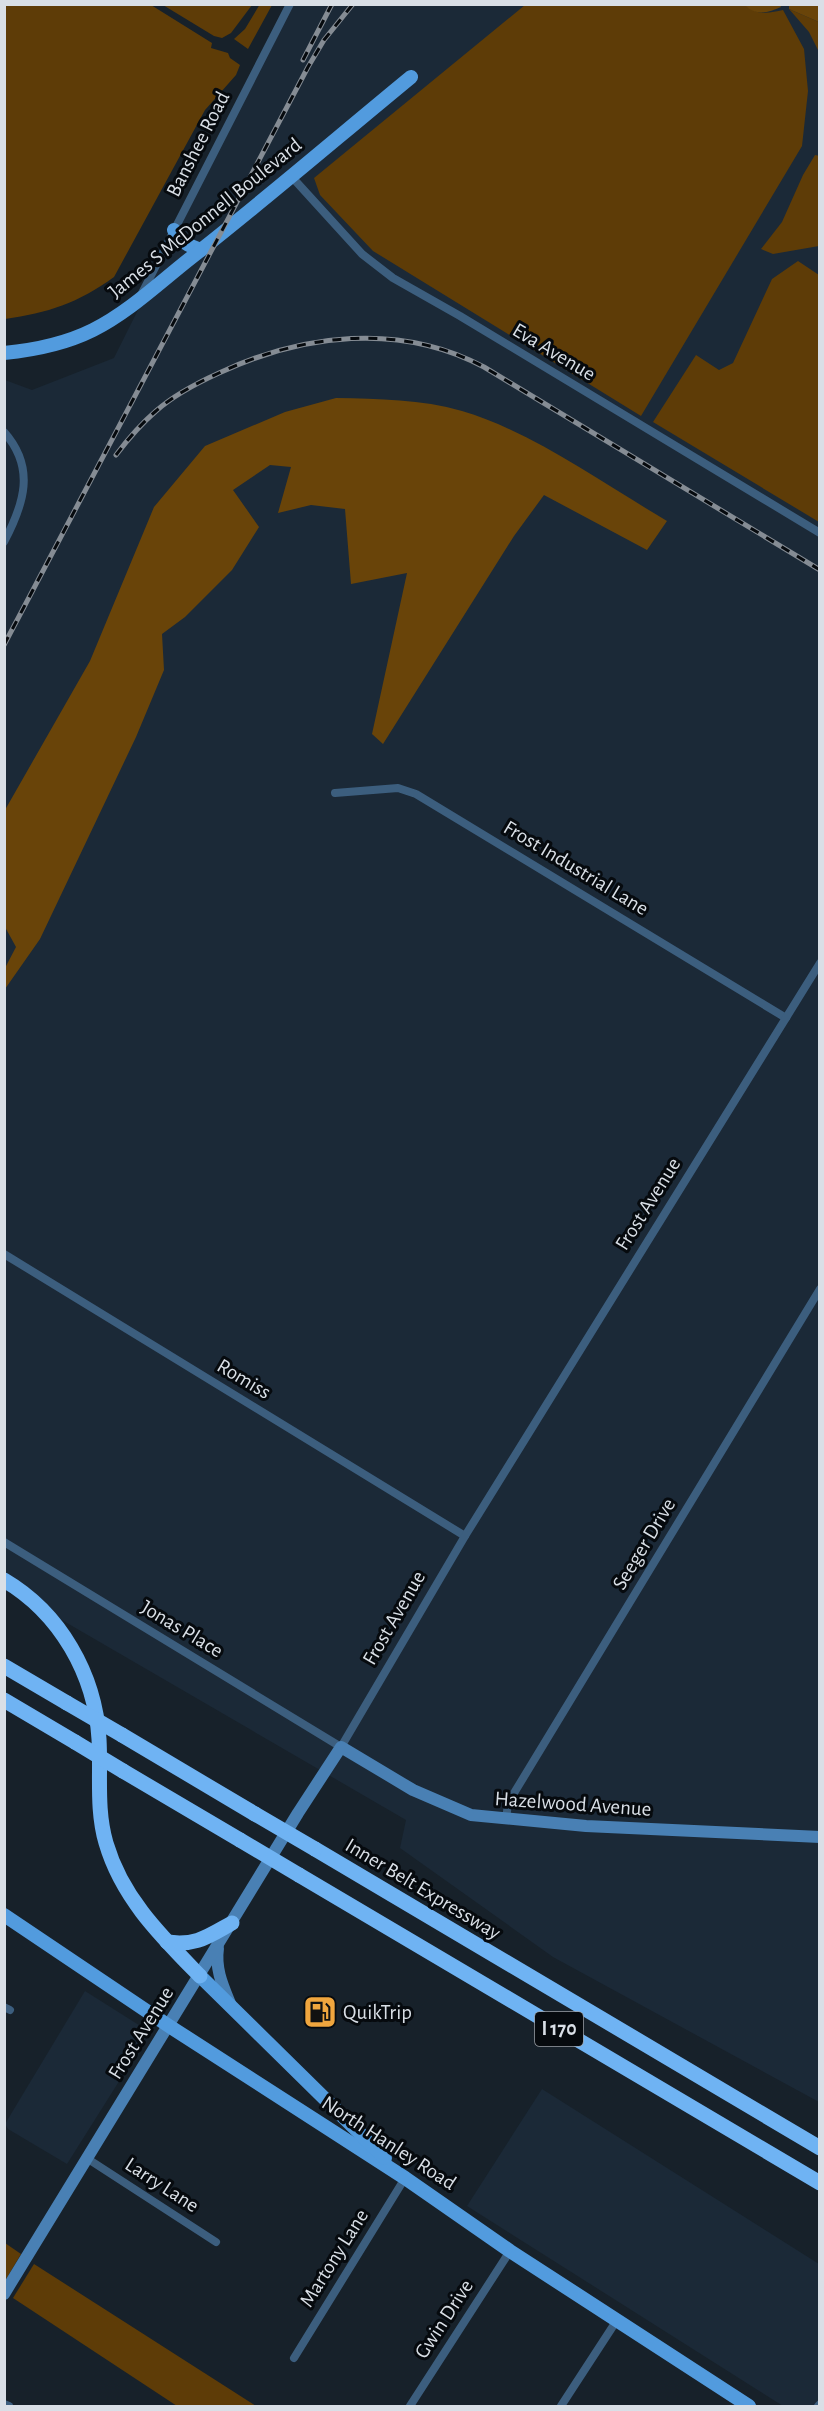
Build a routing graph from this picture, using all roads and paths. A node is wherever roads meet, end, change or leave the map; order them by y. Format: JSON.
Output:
{"nodes":[{"id":1,"x":290,"y":4,"type":"edge"},
{"id":2,"x":411,"y":77,"type":"dead end"},
{"id":3,"x":291,"y":176,"type":"junction"},
{"id":4,"x":174,"y":230,"type":"junction"},
{"id":5,"x":201,"y":250,"type":"junction"},
{"id":6,"x":138,"y":300,"type":"junction"},
{"id":7,"x":4,"y":353,"type":"edge"},
{"id":8,"x":4,"y":432,"type":"edge"},
{"id":9,"x":819,"y":533,"type":"edge"},
{"id":10,"x":4,"y":542,"type":"edge"},
{"id":11,"x":334,"y":793,"type":"dead end"},
{"id":12,"x":819,"y":963,"type":"edge"},
{"id":13,"x":786,"y":1018,"type":"junction"},
{"id":14,"x":4,"y":1254,"type":"edge"},
{"id":15,"x":819,"y":1290,"type":"edge"},
{"id":16,"x":465,"y":1536,"type":"junction"},
{"id":17,"x":4,"y":1542,"type":"edge"},
{"id":18,"x":4,"y":1580,"type":"edge"},
{"id":19,"x":4,"y":1666,"type":"edge"},
{"id":20,"x":4,"y":1700,"type":"edge"},
{"id":21,"x":341,"y":1747,"type":"junction"},
{"id":22,"x":506,"y":1820,"type":"junction"},
{"id":23,"x":819,"y":1837,"type":"edge"},
{"id":24,"x":4,"y":1916,"type":"edge"},
{"id":25,"x":232,"y":1923,"type":"junction"},
{"id":26,"x":167,"y":1942,"type":"junction"},
{"id":27,"x":219,"y":1944,"type":"junction"},
{"id":28,"x":200,"y":1976,"type":"junction"},
{"id":29,"x":232,"y":2007,"type":"junction"},
{"id":30,"x":169,"y":2026,"type":"junction"},
{"id":31,"x":819,"y":2148,"type":"edge"},
{"id":32,"x":88,"y":2159,"type":"junction"},
{"id":33,"x":405,"y":2178,"type":"junction"},
{"id":34,"x":819,"y":2183,"type":"edge"},
{"id":35,"x":216,"y":2242,"type":"dead end"},
{"id":36,"x":510,"y":2252,"type":"junction"},
{"id":37,"x":4,"y":2294,"type":"edge"},
{"id":38,"x":616,"y":2320,"type":"junction"},
{"id":39,"x":294,"y":2358,"type":"dead end"},
{"id":40,"x":4,"y":2404,"type":"edge"},
{"id":41,"x":9,"y":2406,"type":"edge"},
{"id":42,"x":410,"y":2406,"type":"edge"},
{"id":43,"x":561,"y":2406,"type":"edge"},
{"id":44,"x":749,"y":2406,"type":"edge"}],
"edges":[{"from":1,"to":4,"type":"street","name":"Banshee Road"},
{"from":2,"to":3,"type":"main road","name":"James S McDonnell Boulevard"},
{"from":3,"to":5,"type":"main road","name":"James S McDonnell Boulevard"},
{"from":3,"to":9,"type":"street","name":"Eva Avenue"},
{"from":4,"to":5,"type":"main road"},
{"from":4,"to":6,"type":"street","name":"Banshee Road"},
{"from":5,"to":6,"type":"main road","name":"James S McDonnell Boulevard"},
{"from":6,"to":7,"type":"main road","name":"James S McDonnell Boulevard"},
{"from":8,"to":10,"type":"street"},
{"from":11,"to":13,"type":"street","name":"Frost Industrial Lane"},
{"from":12,"to":13,"type":"street","name":"Frost Avenue"},
{"from":13,"to":16,"type":"street","name":"Frost Avenue"},
{"from":14,"to":16,"type":"street","name":"Romiss"},
{"from":15,"to":22,"type":"street","name":"Seeger Drive"},
{"from":16,"to":21,"type":"street","name":"Frost Avenue"},
{"from":17,"to":21,"type":"street","name":"Jonas Place"},
{"from":18,"to":26,"type":"highway"},
{"from":19,"to":31,"type":"highway","name":"Inner Belt Expressway","number":"I 170","bridge":true},
{"from":20,"to":34,"type":"highway","number":"I 170","bridge":true},
{"from":21,"to":22,"type":"street","name":"Hazelwood Avenue"},
{"from":21,"to":25,"type":"street","name":"Frost Avenue"},
{"from":22,"to":23,"type":"street","name":"Hazelwood Avenue"},
{"from":24,"to":30,"type":"main road","name":"North Hanley Road"},
{"from":25,"to":26,"type":"highway"},
{"from":25,"to":27,"type":"street","name":"Frost Avenue"},
{"from":26,"to":28,"type":"highway"},
{"from":27,"to":28,"type":"street","name":"Frost Avenue"},
{"from":27,"to":29,"type":"street"},
{"from":28,"to":29,"type":"main road"},
{"from":28,"to":30,"type":"street","name":"Frost Avenue"},
{"from":29,"to":33,"type":"main road"},
{"from":30,"to":32,"type":"street","name":"Frost Avenue"},
{"from":30,"to":33,"type":"main road","name":"North Hanley Road"},
{"from":32,"to":35,"type":"street","name":"Larry Lane"},
{"from":32,"to":37,"type":"street","name":"Frost Avenue"},
{"from":33,"to":36,"type":"main road","name":"North Hanley Road"},
{"from":33,"to":39,"type":"street","name":"Martony Lane"},
{"from":36,"to":38,"type":"main road","name":"North Hanley Road"},
{"from":36,"to":42,"type":"street","name":"Gwin Drive"},
{"from":38,"to":43,"type":"street"},
{"from":38,"to":44,"type":"main road","name":"North Hanley Road"},
{"from":40,"to":41,"type":"street"}]}
